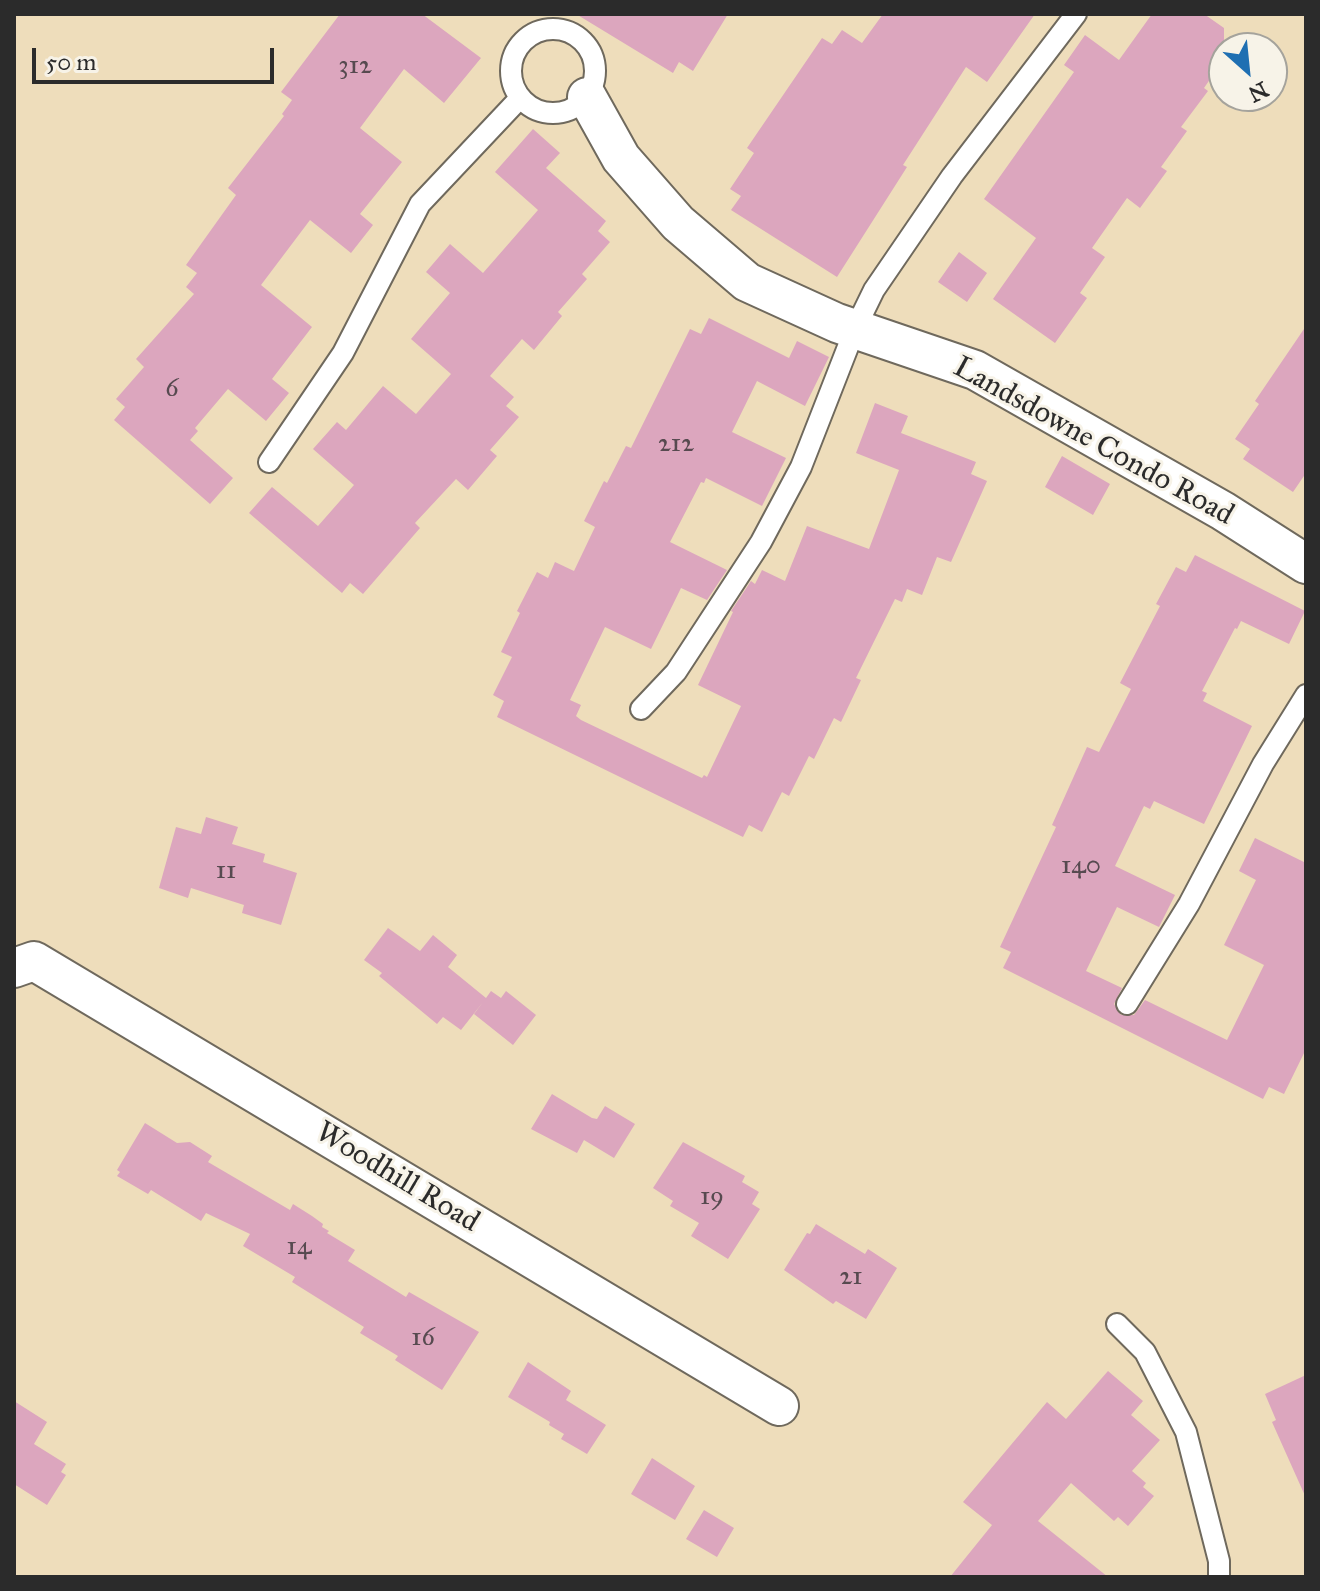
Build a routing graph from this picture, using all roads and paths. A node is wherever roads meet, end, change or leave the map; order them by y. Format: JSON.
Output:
{"nodes":[{"id":1,"x":1076,"y":14,"type":"edge"},
{"id":2,"x":548,"y":22,"type":"edge"},
{"id":3,"x":587,"y":97,"type":"junction"},
{"id":4,"x":520,"y":98,"type":"junction"},
{"id":5,"x":855,"y":329,"type":"junction"},
{"id":6,"x":269,"y":462,"type":"dead end"},
{"id":7,"x":1306,"y":564,"type":"edge"},
{"id":8,"x":1306,"y":695,"type":"edge"},
{"id":9,"x":641,"y":709,"type":"dead end"},
{"id":10,"x":14,"y":968,"type":"edge"},
{"id":11,"x":1127,"y":1004,"type":"dead end"},
{"id":12,"x":1117,"y":1324,"type":"dead end"},
{"id":13,"x":779,"y":1406,"type":"dead end"},
{"id":14,"x":1219,"y":1577,"type":"edge"}],
"edges":[{"from":1,"to":5,"type":"lane"},
{"from":2,"to":3,"type":"lane"},
{"from":2,"to":4,"type":"lane"},
{"from":3,"to":4,"type":"lane"},
{"from":3,"to":5,"type":"street","name":"Landsdowne Condo Road"},
{"from":4,"to":6,"type":"lane"},
{"from":5,"to":7,"type":"street","name":"Landsdowne Condo Road"},
{"from":5,"to":9,"type":"lane"},
{"from":8,"to":11,"type":"lane"},
{"from":10,"to":13,"type":"street","name":"Woodhill Road"},
{"from":12,"to":14,"type":"lane"}]}
